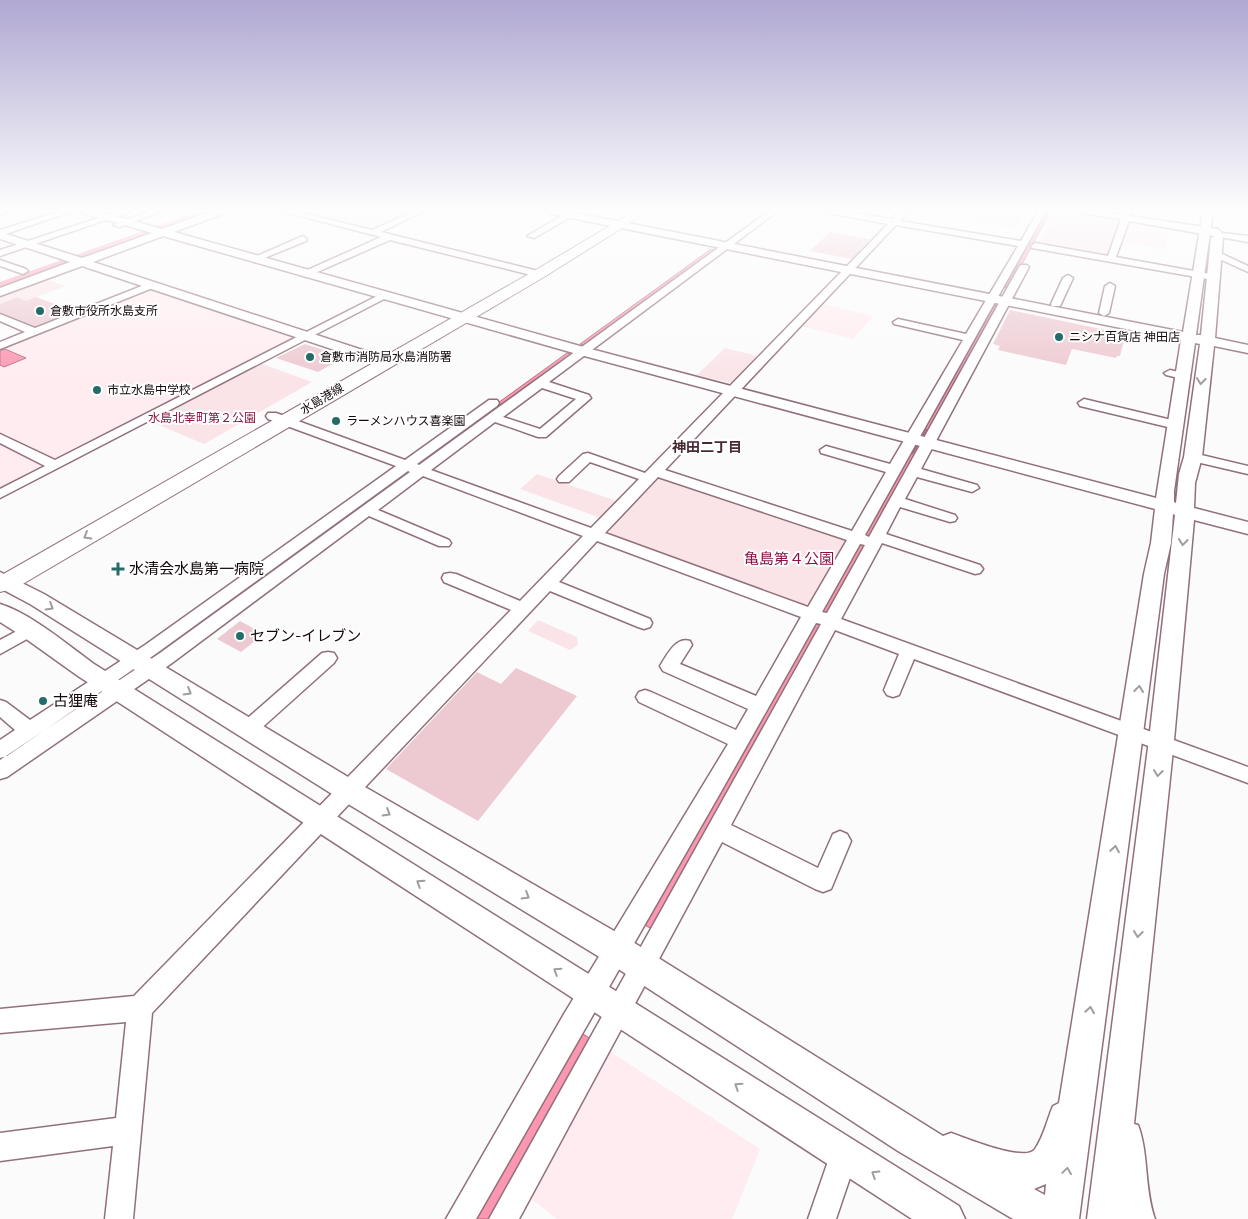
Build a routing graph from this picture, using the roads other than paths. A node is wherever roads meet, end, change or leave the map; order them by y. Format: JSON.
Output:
{"nodes":[{"id":1,"x":14,"y":268,"type":"edge"},
{"id":2,"x":36,"y":268,"type":"edge"},
{"id":3,"x":54,"y":268,"type":"edge"},
{"id":4,"x":101,"y":268,"type":"edge"},
{"id":5,"x":285,"y":268,"type":"edge"},
{"id":6,"x":320,"y":268,"type":"edge"},
{"id":7,"x":512,"y":268,"type":"edge"},
{"id":8,"x":541,"y":268,"type":"edge"},
{"id":9,"x":689,"y":268,"type":"edge"},
{"id":10,"x":850,"y":268,"type":"edge"},
{"id":11,"x":855,"y":268,"type":"edge"},
{"id":12,"x":1017,"y":268,"type":"edge"},
{"id":13,"x":1210,"y":268,"type":"edge"},
{"id":14,"x":23,"y":271,"type":"junction"},
{"id":15,"x":532,"y":273,"type":"junction"},
{"id":16,"x":306,"y":274,"type":"junction"},
{"id":17,"x":1068,"y":278,"type":"dead end"},
{"id":18,"x":0,"y":279,"type":"edge"},
{"id":19,"x":152,"y":285,"type":"junction"},
{"id":20,"x":1110,"y":286,"type":"dead end"},
{"id":21,"x":0,"y":292,"type":"edge"},
{"id":22,"x":654,"y":293,"type":"junction"},
{"id":23,"x":383,"y":296,"type":"junction"},
{"id":24,"x":1001,"y":297,"type":"junction"},
{"id":25,"x":1056,"y":304,"type":"junction"},
{"id":26,"x":1104,"y":313,"type":"junction"},
{"id":27,"x":0,"y":317,"type":"edge"},
{"id":28,"x":456,"y":317,"type":"junction"},
{"id":29,"x":898,"y":322,"type":"dead end"},
{"id":30,"x":1135,"y":323,"type":"junction"},
{"id":31,"x":597,"y":328,"type":"dead end"},
{"id":32,"x":34,"y":332,"type":"junction"},
{"id":33,"x":1198,"y":335,"type":"junction"},
{"id":34,"x":306,"y":336,"type":"junction"},
{"id":35,"x":970,"y":338,"type":"junction"},
{"id":36,"x":1247,"y":345,"type":"edge"},
{"id":37,"x":0,"y":346,"type":"edge"},
{"id":38,"x":578,"y":346,"type":"junction"},
{"id":39,"x":379,"y":360,"type":"junction"},
{"id":40,"x":539,"y":383,"type":"junction"},
{"id":41,"x":732,"y":391,"type":"junction"},
{"id":42,"x":1084,"y":403,"type":"dead end"},
{"id":43,"x":494,"y":410,"type":"junction"},
{"id":44,"x":279,"y":418,"type":"junction"},
{"id":45,"x":1176,"y":425,"type":"junction"},
{"id":46,"x":0,"y":438,"type":"edge"},
{"id":47,"x":920,"y":441,"type":"junction"},
{"id":48,"x":826,"y":450,"type":"dead end"},
{"id":49,"x":1193,"y":457,"type":"junction"},
{"id":50,"x":54,"y":465,"type":"junction"},
{"id":51,"x":413,"y":468,"type":"junction"},
{"id":52,"x":904,"y":470,"type":"junction"},
{"id":53,"x":1248,"y":470,"type":"edge"},
{"id":54,"x":653,"y":475,"type":"junction"},
{"id":55,"x":564,"y":479,"type":"dead end"},
{"id":56,"x":972,"y":488,"type":"dead end"},
{"id":57,"x":0,"y":494,"type":"edge"},
{"id":58,"x":896,"y":501,"type":"junction"},
{"id":59,"x":1175,"y":508,"type":"junction"},
{"id":60,"x":366,"y":510,"type":"junction"},
{"id":61,"x":950,"y":518,"type":"dead end"},
{"id":62,"x":1248,"y":528,"type":"edge"},
{"id":63,"x":595,"y":535,"type":"junction"},
{"id":64,"x":867,"y":539,"type":"junction"},
{"id":65,"x":444,"y":543,"type":"dead end"},
{"id":66,"x":975,"y":569,"type":"dead end"},
{"id":67,"x":450,"y":578,"type":"dead end"},
{"id":68,"x":2,"y":579,"type":"edge"},
{"id":69,"x":548,"y":584,"type":"junction"},
{"id":70,"x":524,"y":609,"type":"junction"},
{"id":71,"x":0,"y":612,"type":"edge"},
{"id":72,"x":820,"y":618,"type":"junction"},
{"id":73,"x":644,"y":623,"type":"dead end"},
{"id":74,"x":30,"y":630,"type":"junction"},
{"id":75,"x":684,"y":645,"type":"dead end"},
{"id":76,"x":0,"y":648,"type":"edge"},
{"id":77,"x":909,"y":651,"type":"junction"},
{"id":78,"x":328,"y":658,"type":"dead end"},
{"id":79,"x":143,"y":664,"type":"junction"},
{"id":80,"x":111,"y":686,"type":"junction"},
{"id":81,"x":893,"y":690,"type":"dead end"},
{"id":82,"x":645,"y":697,"type":"dead end"},
{"id":83,"x":760,"y":706,"type":"junction"},
{"id":84,"x":0,"y":707,"type":"edge"},
{"id":85,"x":249,"y":728,"type":"junction"},
{"id":86,"x":29,"y":730,"type":"junction"},
{"id":87,"x":1133,"y":733,"type":"junction"},
{"id":88,"x":740,"y":741,"type":"junction"},
{"id":89,"x":1162,"y":744,"type":"junction"},
{"id":90,"x":0,"y":750,"type":"edge"},
{"id":91,"x":0,"y":771,"type":"edge"},
{"id":92,"x":1248,"y":775,"type":"edge"},
{"id":93,"x":350,"y":790,"type":"junction"},
{"id":94,"x":321,"y":820,"type":"junction"},
{"id":95,"x":718,"y":829,"type":"junction"},
{"id":96,"x":840,"y":841,"type":"dead end"},
{"id":97,"x":617,"y":950,"type":"junction"},
{"id":98,"x":642,"y":966,"type":"junction"},
{"id":99,"x":591,"y":993,"type":"junction"},
{"id":100,"x":140,"y":1008,"type":"junction"},
{"id":101,"x":618,"y":1010,"type":"junction"},
{"id":102,"x":0,"y":1021,"type":"edge"},
{"id":103,"x":1083,"y":1056,"type":"junction"},
{"id":104,"x":1121,"y":1075,"type":"junction"},
{"id":105,"x":128,"y":1130,"type":"junction"},
{"id":106,"x":911,"y":1138,"type":"junction"},
{"id":107,"x":0,"y":1147,"type":"edge"},
{"id":108,"x":844,"y":1154,"type":"junction"},
{"id":109,"x":902,"y":1191,"type":"junction"},
{"id":110,"x":119,"y":1219,"type":"edge"},
{"id":111,"x":460,"y":1219,"type":"edge"},
{"id":112,"x":503,"y":1219,"type":"edge"},
{"id":113,"x":822,"y":1219,"type":"edge"},
{"id":114,"x":934,"y":1219,"type":"edge"},
{"id":115,"x":946,"y":1219,"type":"edge"},
{"id":116,"x":1049,"y":1219,"type":"edge"},
{"id":117,"x":1060,"y":1219,"type":"edge"},
{"id":118,"x":1106,"y":1219,"type":"edge"},
{"id":119,"x":1136,"y":1219,"type":"edge"}],
"edges":[{"from":1,"to":14,"type":"street"},
{"from":2,"to":14,"type":"street"},
{"from":3,"to":21,"type":"street"},
{"from":4,"to":19,"type":"street"},
{"from":5,"to":16,"type":"street"},
{"from":6,"to":16,"type":"street"},
{"from":7,"to":15,"type":"street"},
{"from":8,"to":15,"type":"main road","name":"水島港線"},
{"from":9,"to":22,"type":"street"},
{"from":10,"to":41,"type":"street"},
{"from":11,"to":24,"type":"street"},
{"from":12,"to":24,"type":"street"},
{"from":13,"to":33,"type":"street"},
{"from":14,"to":18,"type":"street"},
{"from":15,"to":28,"type":"main road","name":"水島港線"},
{"from":16,"to":23,"type":"street"},
{"from":17,"to":25,"type":"street"},
{"from":19,"to":32,"type":"street"},
{"from":19,"to":34,"type":"street"},
{"from":20,"to":26,"type":"street"},
{"from":22,"to":31,"type":"street"},
{"from":22,"to":38,"type":"street"},
{"from":23,"to":28,"type":"street"},
{"from":23,"to":34,"type":"street"},
{"from":24,"to":25,"type":"street"},
{"from":24,"to":30,"type":"street"},
{"from":24,"to":35,"type":"street"},
{"from":24,"to":47,"type":"street"},
{"from":25,"to":26,"type":"street"},
{"from":26,"to":30,"type":"street"},
{"from":27,"to":32,"type":"street"},
{"from":28,"to":38,"type":"street"},
{"from":28,"to":39,"type":"main road","name":"水島港線"},
{"from":29,"to":35,"type":"street"},
{"from":30,"to":33,"type":"street"},
{"from":30,"to":33,"type":"street"},
{"from":32,"to":37,"type":"street"},
{"from":33,"to":36,"type":"street"},
{"from":33,"to":36,"type":"street"},
{"from":33,"to":45,"type":"street"},
{"from":33,"to":49,"type":"street","one_way":true},
{"from":34,"to":39,"type":"street"},
{"from":34,"to":50,"type":"street"},
{"from":35,"to":47,"type":"street"},
{"from":38,"to":40,"type":"street"},
{"from":38,"to":41,"type":"street"},
{"from":38,"to":43,"type":"street"},
{"from":39,"to":44,"type":"main road","name":"水島港線"},
{"from":40,"to":43,"type":"street"},
{"from":40,"to":43,"type":"street"},
{"from":41,"to":47,"type":"street"},
{"from":41,"to":54,"type":"street"},
{"from":42,"to":45,"type":"street"},
{"from":43,"to":51,"type":"street"},
{"from":44,"to":51,"type":"street"},
{"from":44,"to":68,"type":"main road","name":"水島港線"},
{"from":45,"to":59,"type":"street"},
{"from":46,"to":50,"type":"street"},
{"from":47,"to":52,"type":"street"},
{"from":47,"to":59,"type":"street"},
{"from":48,"to":52,"type":"street"},
{"from":49,"to":53,"type":"street"},
{"from":49,"to":59,"type":"street"},
{"from":50,"to":57,"type":"street"},
{"from":51,"to":60,"type":"street"},
{"from":51,"to":63,"type":"street"},
{"from":51,"to":79,"type":"street"},
{"from":52,"to":56,"type":"street"},
{"from":52,"to":58,"type":"street"},
{"from":52,"to":64,"type":"street"},
{"from":54,"to":55,"type":"street"},
{"from":54,"to":63,"type":"street"},
{"from":54,"to":64,"type":"street"},
{"from":58,"to":61,"type":"street"},
{"from":58,"to":64,"type":"street"},
{"from":59,"to":62,"type":"street"},
{"from":87,"to":59,"type":"street","one_way":true},
{"from":59,"to":89,"type":"street","one_way":true},
{"from":60,"to":65,"type":"street"},
{"from":60,"to":79,"type":"street"},
{"from":63,"to":69,"type":"street"},
{"from":63,"to":72,"type":"street"},
{"from":64,"to":66,"type":"street"},
{"from":64,"to":72,"type":"street"},
{"from":67,"to":70,"type":"street"},
{"from":68,"to":79,"type":"street","one_way":true},
{"from":69,"to":70,"type":"street"},
{"from":69,"to":73,"type":"street"},
{"from":70,"to":93,"type":"street"},
{"from":71,"to":74,"type":"street"},
{"from":72,"to":77,"type":"street"},
{"from":72,"to":83,"type":"street"},
{"from":72,"to":95,"type":"street"},
{"from":74,"to":76,"type":"street"},
{"from":74,"to":80,"type":"street"},
{"from":75,"to":83,"type":"street"},
{"from":77,"to":81,"type":"street"},
{"from":77,"to":87,"type":"street"},
{"from":78,"to":85,"type":"street"},
{"from":79,"to":80,"type":"street"},
{"from":79,"to":85,"type":"street","one_way":true},
{"from":80,"to":86,"type":"street"},
{"from":80,"to":91,"type":"street"},
{"from":80,"to":94,"type":"street"},
{"from":82,"to":88,"type":"street"},
{"from":83,"to":88,"type":"street"},
{"from":84,"to":86,"type":"street"},
{"from":85,"to":93,"type":"street"},
{"from":86,"to":90,"type":"street"},
{"from":87,"to":89,"type":"street"},
{"from":103,"to":87,"type":"street","one_way":true},
{"from":88,"to":97,"type":"street"},
{"from":89,"to":92,"type":"street"},
{"from":89,"to":104,"type":"street","one_way":true},
{"from":93,"to":94,"type":"street"},
{"from":93,"to":97,"type":"street","one_way":true},
{"from":99,"to":94,"type":"street","one_way":true},
{"from":94,"to":100,"type":"street"},
{"from":95,"to":96,"type":"street"},
{"from":95,"to":98,"type":"street"},
{"from":97,"to":98,"type":"street"},
{"from":97,"to":99,"type":"street"},
{"from":98,"to":101,"type":"street"},
{"from":98,"to":106,"type":"street"},
{"from":99,"to":101,"type":"street"},
{"from":99,"to":111,"type":"street"},
{"from":100,"to":102,"type":"street"},
{"from":100,"to":105,"type":"street"},
{"from":108,"to":101,"type":"street","one_way":true},
{"from":101,"to":112,"type":"street"},
{"from":103,"to":106,"type":"street"},
{"from":117,"to":103,"type":"street","one_way":true},
{"from":104,"to":118,"type":"street"},
{"from":104,"to":119,"type":"street"},
{"from":105,"to":107,"type":"street"},
{"from":105,"to":110,"type":"street"},
{"from":106,"to":116,"type":"street"},
{"from":109,"to":108,"type":"street","one_way":true},
{"from":108,"to":113,"type":"street"},
{"from":109,"to":114,"type":"street"},
{"from":109,"to":115,"type":"street"}]}
